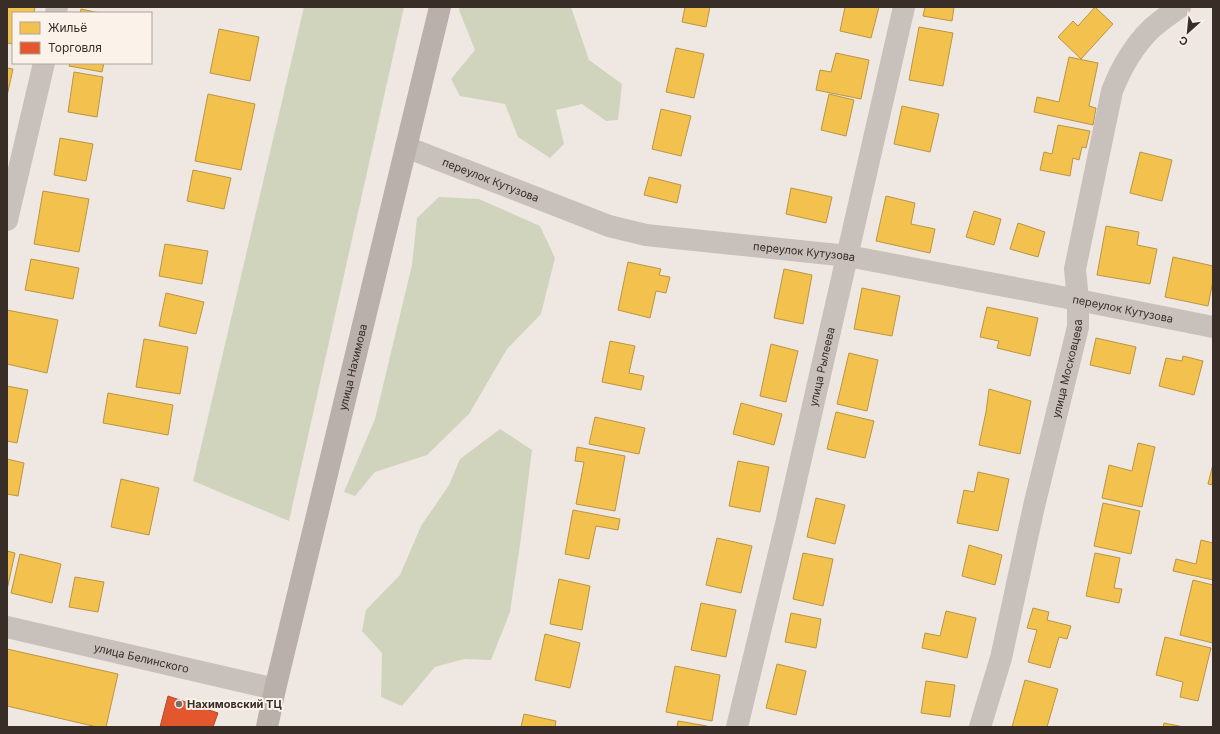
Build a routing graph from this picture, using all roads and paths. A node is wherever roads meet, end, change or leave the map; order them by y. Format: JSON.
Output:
{"nodes":[{"id":1,"x":440,"y":7,"type":"edge"},
{"id":2,"x":904,"y":7,"type":"edge"},
{"id":3,"x":1180,"y":7,"type":"edge"},
{"id":4,"x":44,"y":64,"type":"edge"},
{"id":5,"x":406,"y":147,"type":"junction"},
{"id":6,"x":7,"y":220,"type":"edge"},
{"id":7,"x":848,"y":256,"type":"junction"},
{"id":8,"x":1078,"y":300,"type":"junction"},
{"id":9,"x":1213,"y":327,"type":"edge"},
{"id":10,"x":7,"y":627,"type":"edge"},
{"id":11,"x":275,"y":689,"type":"junction"},
{"id":12,"x":267,"y":727,"type":"edge"},
{"id":13,"x":737,"y":727,"type":"edge"},
{"id":14,"x":980,"y":727,"type":"edge"}],
"edges":[{"from":1,"to":5,"type":"main road","name":"улица Нахимова"},
{"from":2,"to":7,"type":"street","name":"улица Рылеева"},
{"from":3,"to":8,"type":"street","name":"улица Московцева"},
{"from":4,"to":6,"type":"street"},
{"from":5,"to":7,"type":"street","name":"переулок Кутузова"},
{"from":5,"to":11,"type":"main road","name":"улица Нахимова"},
{"from":7,"to":8,"type":"street","name":"переулок Кутузова"},
{"from":7,"to":13,"type":"street","name":"улица Рылеева"},
{"from":8,"to":9,"type":"street","name":"переулок Кутузова"},
{"from":8,"to":14,"type":"street","name":"улица Московцева"},
{"from":10,"to":11,"type":"street","name":"улица Белинского"},
{"from":11,"to":12,"type":"main road","name":"улица Нахимова"}]}
